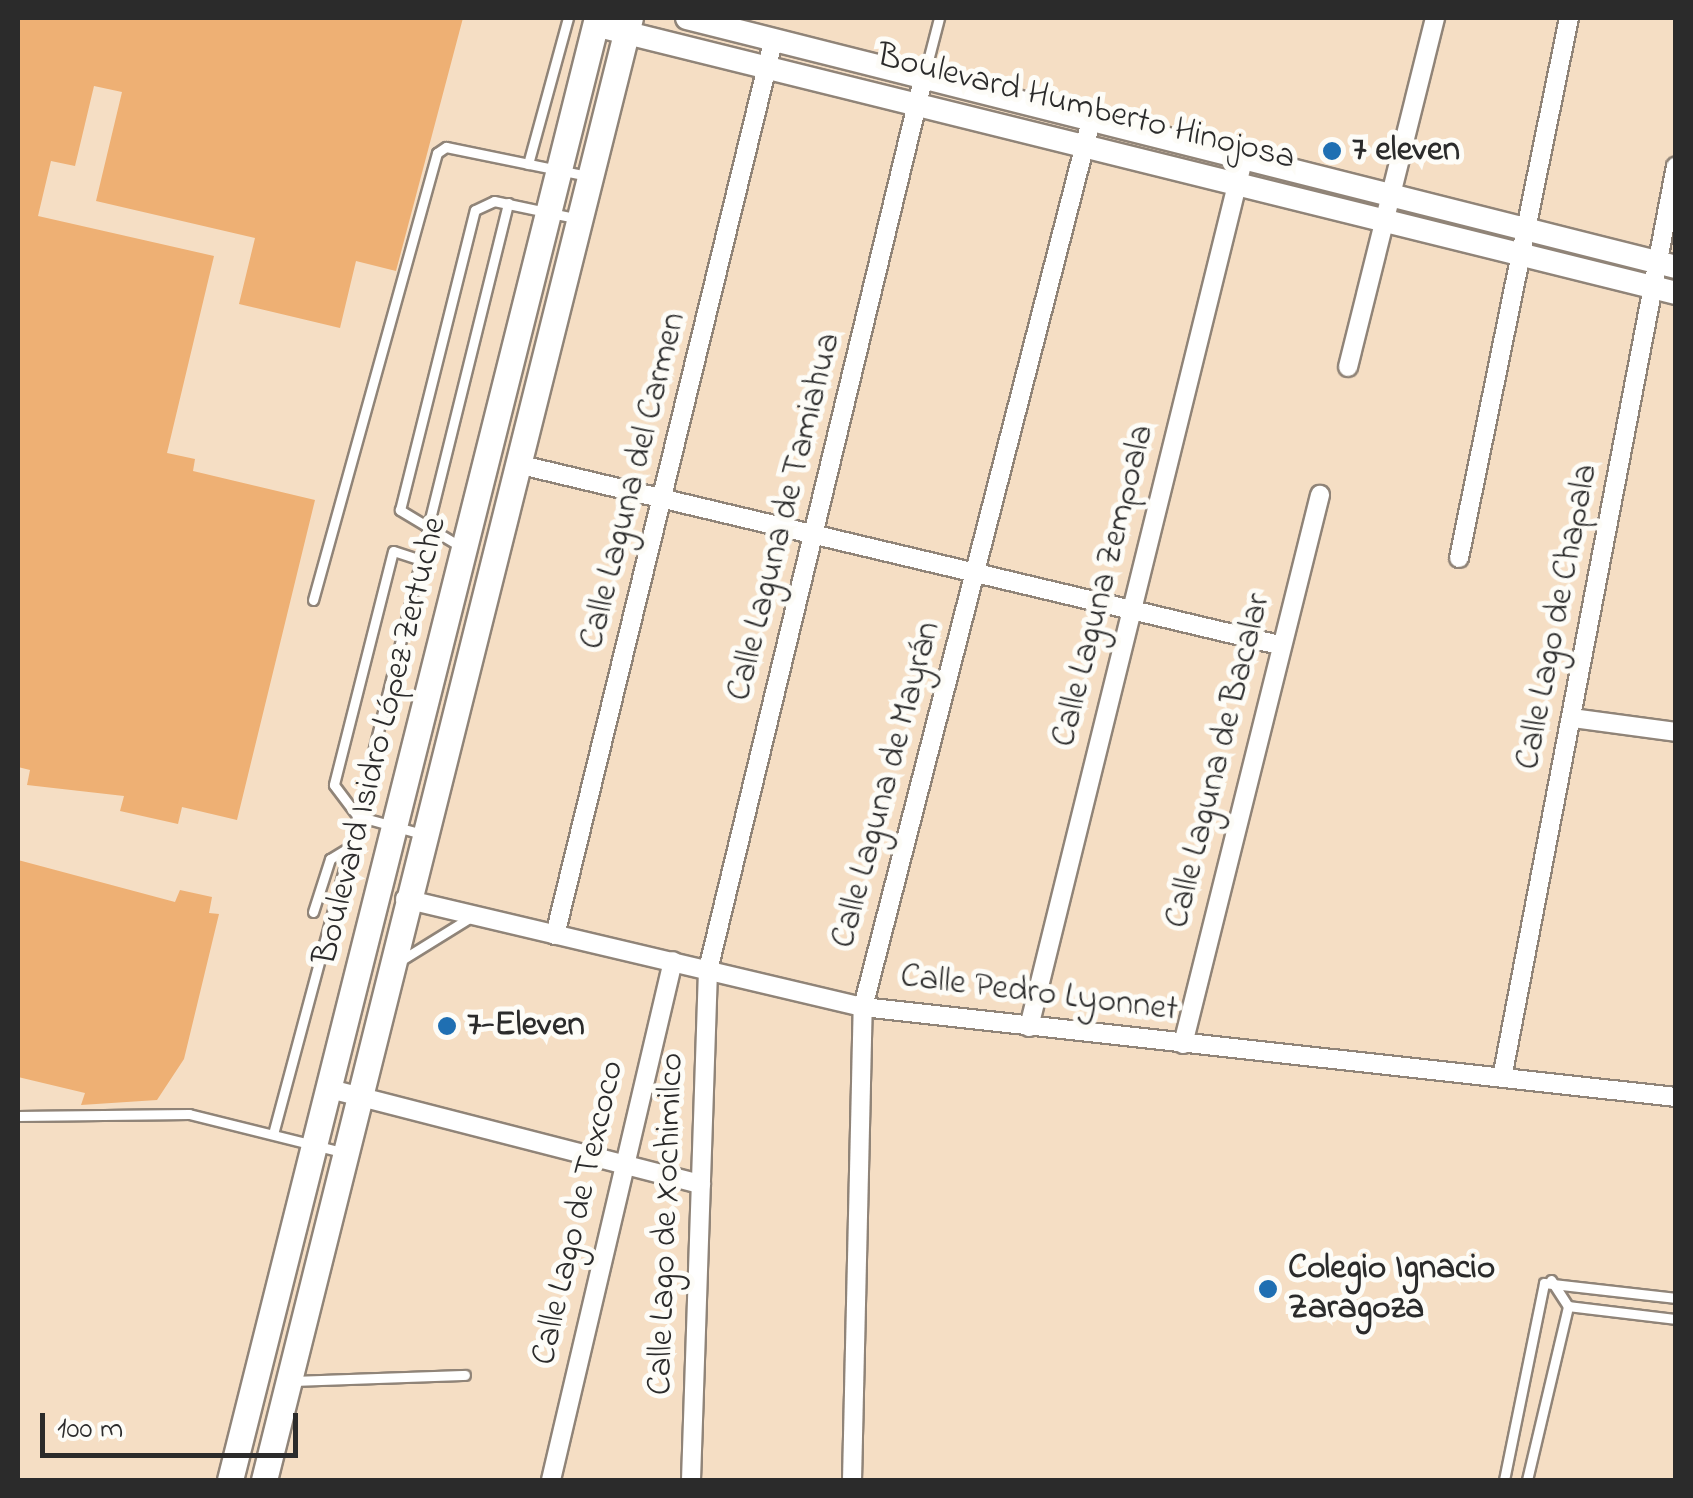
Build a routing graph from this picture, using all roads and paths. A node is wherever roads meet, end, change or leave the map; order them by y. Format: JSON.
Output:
{"nodes":[{"id":1,"x":568,"y":18,"type":"edge"},
{"id":2,"x":687,"y":18,"type":"edge"},
{"id":3,"x":939,"y":18,"type":"edge"},
{"id":4,"x":1435,"y":18,"type":"edge"},
{"id":5,"x":1568,"y":18,"type":"edge"},
{"id":6,"x":596,"y":21,"type":"edge"},
{"id":7,"x":628,"y":25,"type":"edge"},
{"id":8,"x":773,"y":42,"type":"junction"},
{"id":9,"x":768,"y":67,"type":"junction"},
{"id":10,"x":921,"y":91,"type":"junction"},
{"id":11,"x":1088,"y":131,"type":"junction"},
{"id":12,"x":528,"y":164,"type":"junction"},
{"id":13,"x":1676,"y":166,"type":"edge"},
{"id":14,"x":560,"y":170,"type":"junction"},
{"id":15,"x":1240,"y":171,"type":"junction"},
{"id":16,"x":590,"y":177,"type":"junction"},
{"id":17,"x":1392,"y":195,"type":"junction"},
{"id":18,"x":508,"y":203,"type":"junction"},
{"id":19,"x":550,"y":211,"type":"junction"},
{"id":20,"x":1386,"y":219,"type":"junction"},
{"id":21,"x":579,"y":220,"type":"junction"},
{"id":22,"x":1524,"y":240,"type":"junction"},
{"id":23,"x":1667,"y":264,"type":"edge"},
{"id":24,"x":1665,"y":289,"type":"edge"},
{"id":25,"x":1348,"y":367,"type":"dead end"},
{"id":26,"x":517,"y":464,"type":"junction"},
{"id":27,"x":1320,"y":495,"type":"dead end"},
{"id":28,"x":664,"y":498,"type":"junction"},
{"id":29,"x":427,"y":531,"type":"junction"},
{"id":30,"x":815,"y":535,"type":"junction"},
{"id":31,"x":465,"y":549,"type":"junction"},
{"id":32,"x":1459,"y":558,"type":"dead end"},
{"id":33,"x":976,"y":571,"type":"junction"},
{"id":34,"x":313,"y":600,"type":"dead end"},
{"id":35,"x":1131,"y":610,"type":"junction"},
{"id":36,"x":1279,"y":645,"type":"junction"},
{"id":37,"x":1573,"y":718,"type":"junction"},
{"id":38,"x":1676,"y":732,"type":"edge"},
{"id":39,"x":424,"y":772,"type":"junction"},
{"id":40,"x":357,"y":816,"type":"junction"},
{"id":41,"x":396,"y":828,"type":"junction"},
{"id":42,"x":422,"y":834,"type":"junction"},
{"id":43,"x":350,"y":846,"type":"junction"},
{"id":44,"x":405,"y":899,"type":"junction"},
{"id":45,"x":313,"y":912,"type":"dead end"},
{"id":46,"x":474,"y":916,"type":"junction"},
{"id":47,"x":555,"y":935,"type":"junction"},
{"id":48,"x":673,"y":961,"type":"junction"},
{"id":49,"x":388,"y":967,"type":"junction"},
{"id":50,"x":708,"y":970,"type":"junction"},
{"id":51,"x":863,"y":1007,"type":"junction"},
{"id":52,"x":1029,"y":1027,"type":"junction"},
{"id":53,"x":1183,"y":1044,"type":"junction"},
{"id":54,"x":1502,"y":1078,"type":"junction"},
{"id":55,"x":330,"y":1089,"type":"junction"},
{"id":56,"x":357,"y":1096,"type":"junction"},
{"id":57,"x":1676,"y":1097,"type":"edge"},
{"id":58,"x":18,"y":1116,"type":"edge"},
{"id":59,"x":274,"y":1134,"type":"junction"},
{"id":60,"x":329,"y":1150,"type":"junction"},
{"id":61,"x":623,"y":1164,"type":"junction"},
{"id":62,"x":701,"y":1184,"type":"junction"},
{"id":63,"x":1551,"y":1280,"type":"junction"},
{"id":64,"x":1676,"y":1298,"type":"edge"},
{"id":65,"x":1568,"y":1306,"type":"junction"},
{"id":66,"x":1676,"y":1319,"type":"edge"},
{"id":67,"x":464,"y":1375,"type":"dead end"},
{"id":68,"x":287,"y":1382,"type":"junction"},
{"id":69,"x":230,"y":1480,"type":"edge"},
{"id":70,"x":264,"y":1480,"type":"edge"},
{"id":71,"x":551,"y":1480,"type":"edge"},
{"id":72,"x":691,"y":1480,"type":"edge"},
{"id":73,"x":852,"y":1480,"type":"edge"},
{"id":74,"x":1504,"y":1480,"type":"edge"},
{"id":75,"x":1527,"y":1480,"type":"edge"}],
"edges":[{"from":1,"to":12,"type":"lane"},
{"from":2,"to":8,"type":"street","name":"Boulevard Humberto Hinojosa"},
{"from":3,"to":10,"type":"lane"},
{"from":4,"to":17,"type":"street"},
{"from":5,"to":22,"type":"street"},
{"from":6,"to":7,"type":"street","name":"Boulevard Humberto Hinojosa"},
{"from":6,"to":14,"type":"main road","name":"Boulevard Isidro López Zertuche"},
{"from":7,"to":9,"type":"street","name":"Boulevard Humberto Hinojosa"},
{"from":7,"to":16,"type":"main road","name":"Boulevard Isidro López Zertuche"},
{"from":8,"to":9,"type":"street","name":"Calle Laguna del Carmen"},
{"from":8,"to":10,"type":"street","name":"Boulevard Humberto Hinojosa"},
{"from":9,"to":10,"type":"street","name":"Boulevard Humberto Hinojosa"},
{"from":9,"to":28,"type":"street","name":"Calle Laguna del Carmen"},
{"from":10,"to":11,"type":"street","name":"Boulevard Humberto Hinojosa"},
{"from":10,"to":30,"type":"street","name":"Calle Laguna de Tamiahua"},
{"from":11,"to":15,"type":"street","name":"Boulevard Humberto Hinojosa"},
{"from":11,"to":33,"type":"street","name":"Calle Laguna de Mayrán"},
{"from":12,"to":14,"type":"lane"},
{"from":12,"to":34,"type":"lane"},
{"from":13,"to":23,"type":"street","name":"Calle Lago de Chapala"},
{"from":14,"to":16,"type":"lane"},
{"from":14,"to":19,"type":"main road","name":"Boulevard Isidro López Zertuche"},
{"from":15,"to":17,"type":"street","name":"Boulevard Humberto Hinojosa"},
{"from":15,"to":20,"type":"street","name":"Boulevard Humberto Hinojosa"},
{"from":15,"to":35,"type":"street","name":"Calle Laguna Zempoala"},
{"from":16,"to":21,"type":"main road","name":"Boulevard Isidro López Zertuche"},
{"from":17,"to":20,"type":"street"},
{"from":17,"to":22,"type":"street","name":"Boulevard Humberto Hinojosa"},
{"from":18,"to":19,"type":"lane"},
{"from":18,"to":29,"type":"lane"},
{"from":18,"to":29,"type":"lane"},
{"from":19,"to":21,"type":"lane"},
{"from":19,"to":31,"type":"main road","name":"Boulevard Isidro López Zertuche"},
{"from":20,"to":22,"type":"street","name":"Boulevard Humberto Hinojosa"},
{"from":20,"to":25,"type":"street"},
{"from":21,"to":26,"type":"main road","name":"Boulevard Isidro López Zertuche"},
{"from":22,"to":23,"type":"street","name":"Boulevard Humberto Hinojosa"},
{"from":22,"to":24,"type":"street","name":"Boulevard Humberto Hinojosa"},
{"from":22,"to":32,"type":"street"},
{"from":23,"to":24,"type":"street","name":"Calle Lago de Chapala"},
{"from":24,"to":37,"type":"street","name":"Calle Lago de Chapala"},
{"from":26,"to":28,"type":"street"},
{"from":26,"to":39,"type":"main road","name":"Boulevard Isidro López Zertuche"},
{"from":27,"to":36,"type":"street","name":"Calle Laguna de Bacalar"},
{"from":28,"to":30,"type":"street"},
{"from":28,"to":47,"type":"street","name":"Calle Laguna del Carmen"},
{"from":29,"to":31,"type":"lane"},
{"from":30,"to":33,"type":"street"},
{"from":30,"to":50,"type":"street","name":"Calle Laguna de Tamiahua"},
{"from":31,"to":39,"type":"main road","name":"Boulevard Isidro López Zertuche"},
{"from":33,"to":35,"type":"street"},
{"from":33,"to":51,"type":"street","name":"Calle Laguna de Mayrán"},
{"from":35,"to":36,"type":"street"},
{"from":35,"to":52,"type":"street","name":"Calle Laguna Zempoala"},
{"from":36,"to":53,"type":"street","name":"Calle Laguna de Bacalar"},
{"from":37,"to":38,"type":"street"},
{"from":37,"to":54,"type":"street","name":"Calle Lago de Chapala"},
{"from":39,"to":41,"type":"main road","name":"Boulevard Isidro López Zertuche"},
{"from":39,"to":42,"type":"main road","name":"Boulevard Isidro López Zertuche"},
{"from":40,"to":40,"type":"lane"},
{"from":40,"to":41,"type":"lane"},
{"from":40,"to":43,"type":"lane"},
{"from":41,"to":42,"type":"lane"},
{"from":41,"to":55,"type":"main road","name":"Boulevard Isidro López Zertuche"},
{"from":42,"to":44,"type":"main road","name":"Boulevard Isidro López Zertuche"},
{"from":43,"to":45,"type":"lane"},
{"from":43,"to":59,"type":"lane"},
{"from":44,"to":46,"type":"street","name":"Calle Pedro Lyonnet"},
{"from":44,"to":49,"type":"main road","name":"Boulevard Isidro López Zertuche"},
{"from":46,"to":47,"type":"street","name":"Calle Pedro Lyonnet"},
{"from":46,"to":49,"type":"lane"},
{"from":47,"to":48,"type":"street","name":"Calle Pedro Lyonnet"},
{"from":48,"to":50,"type":"street","name":"Calle Pedro Lyonnet"},
{"from":48,"to":61,"type":"street","name":"Calle Lago de Texcoco"},
{"from":49,"to":56,"type":"main road","name":"Boulevard Isidro López Zertuche"},
{"from":50,"to":51,"type":"street","name":"Calle Pedro Lyonnet"},
{"from":50,"to":62,"type":"street","name":"Calle Lago de Xochimilco"},
{"from":51,"to":52,"type":"street","name":"Calle Pedro Lyonnet"},
{"from":51,"to":73,"type":"street","name":"Calle Laguna de Mayrán"},
{"from":52,"to":53,"type":"street","name":"Calle Pedro Lyonnet"},
{"from":53,"to":54,"type":"street","name":"Calle Pedro Lyonnet"},
{"from":54,"to":57,"type":"street","name":"Calle Pedro Lyonnet"},
{"from":55,"to":56,"type":"street"},
{"from":55,"to":60,"type":"main road","name":"Boulevard Isidro López Zertuche"},
{"from":56,"to":60,"type":"main road","name":"Boulevard Isidro López Zertuche"},
{"from":56,"to":61,"type":"street"},
{"from":58,"to":59,"type":"lane"},
{"from":59,"to":60,"type":"lane"},
{"from":60,"to":68,"type":"main road","name":"Boulevard Isidro López Zertuche"},
{"from":60,"to":69,"type":"main road","name":"Boulevard Isidro López Zertuche"},
{"from":61,"to":62,"type":"street"},
{"from":61,"to":71,"type":"street","name":"Calle Lago de Texcoco"},
{"from":62,"to":72,"type":"street","name":"Calle Lago de Xochimilco"},
{"from":63,"to":64,"type":"lane"},
{"from":63,"to":65,"type":"lane"},
{"from":63,"to":74,"type":"lane"},
{"from":65,"to":66,"type":"lane"},
{"from":65,"to":75,"type":"lane"},
{"from":67,"to":68,"type":"lane"},
{"from":68,"to":70,"type":"main road","name":"Boulevard Isidro López Zertuche"}]}
